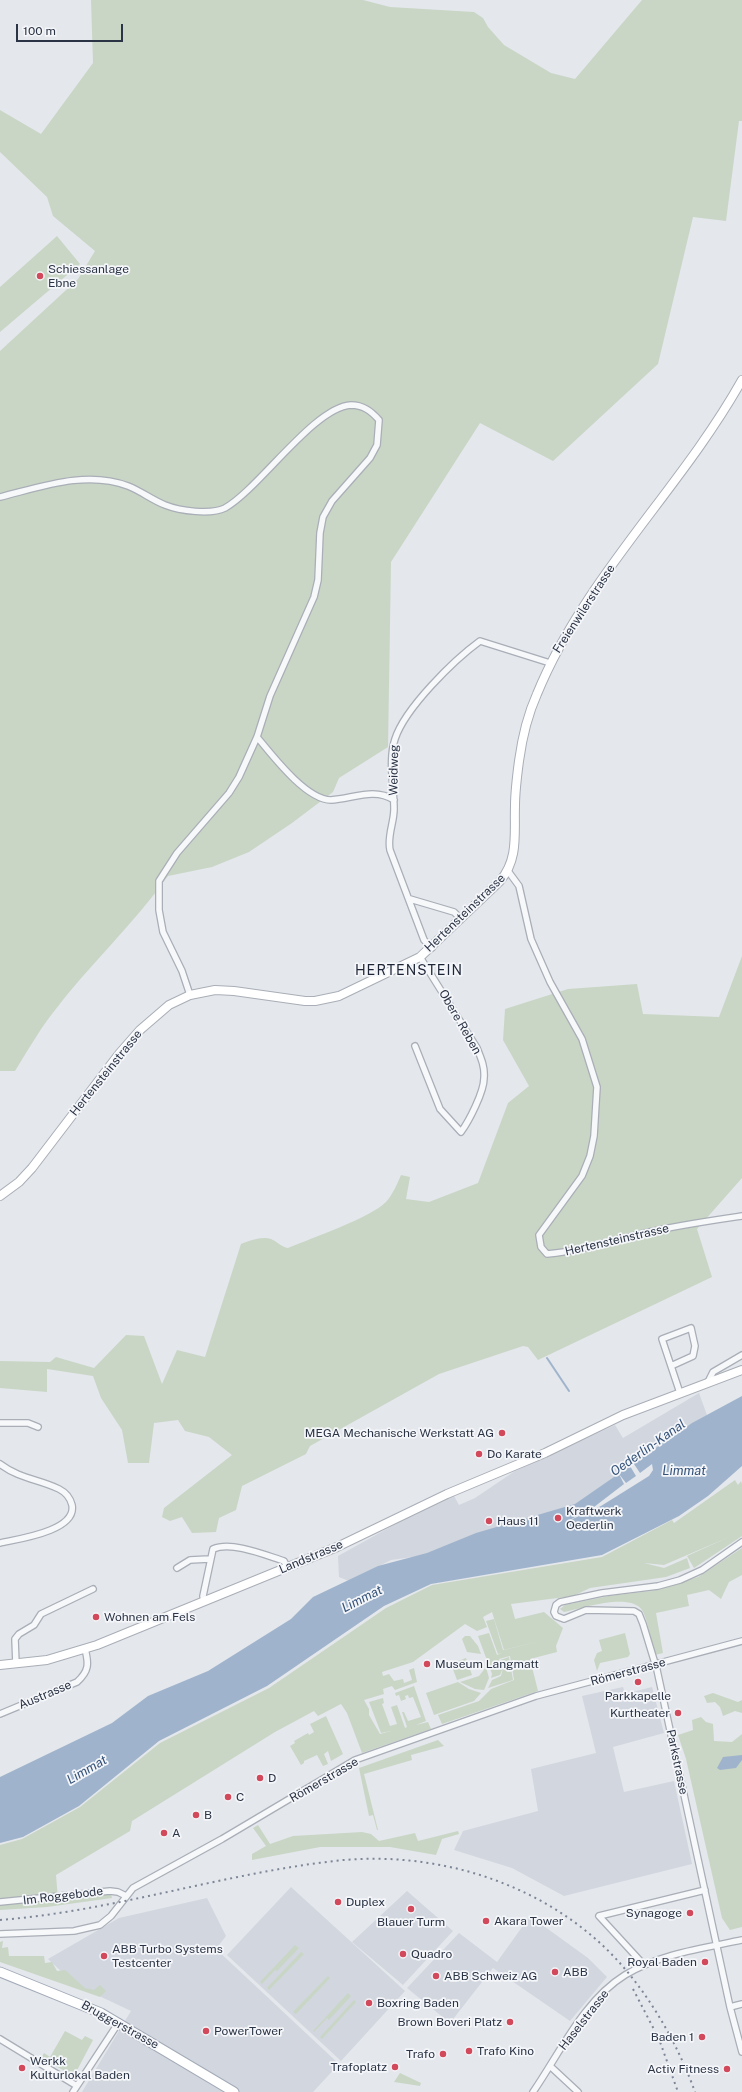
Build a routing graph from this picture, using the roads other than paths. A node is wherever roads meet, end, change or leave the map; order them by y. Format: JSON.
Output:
{"nodes":[{"id":1,"x":742,"y":380,"type":"edge"},
{"id":2,"x":0,"y":497,"type":"edge"},
{"id":3,"x":550,"y":663,"type":"junction"},
{"id":4,"x":257,"y":737,"type":"junction"},
{"id":5,"x":394,"y":800,"type":"junction"},
{"id":6,"x":508,"y":871,"type":"junction"},
{"id":7,"x":410,"y":899,"type":"junction"},
{"id":8,"x":461,"y":919,"type":"junction"},
{"id":9,"x":432,"y":948,"type":"junction"},
{"id":10,"x":420,"y":957,"type":"junction"},
{"id":11,"x":190,"y":995,"type":"junction"},
{"id":12,"x":416,"y":1046,"type":"dead end"},
{"id":13,"x":0,"y":1196,"type":"edge"},
{"id":14,"x":742,"y":1216,"type":"edge"},
{"id":15,"x":742,"y":1354,"type":"edge"},
{"id":16,"x":671,"y":1366,"type":"junction"},
{"id":17,"x":742,"y":1370,"type":"edge"},
{"id":18,"x":708,"y":1382,"type":"junction"},
{"id":19,"x":680,"y":1394,"type":"junction"},
{"id":20,"x":0,"y":1423,"type":"edge"},
{"id":21,"x":38,"y":1427,"type":"dead end"},
{"id":22,"x":0,"y":1464,"type":"edge"},
{"id":23,"x":742,"y":1542,"type":"edge"},
{"id":24,"x":0,"y":1543,"type":"edge"},
{"id":25,"x":209,"y":1559,"type":"junction"},
{"id":26,"x":177,"y":1568,"type":"dead end"},
{"id":27,"x":287,"y":1568,"type":"junction"},
{"id":28,"x":93,"y":1589,"type":"dead end"},
{"id":29,"x":204,"y":1602,"type":"junction"},
{"id":30,"x":742,"y":1641,"type":"edge"},
{"id":31,"x":85,"y":1649,"type":"junction"},
{"id":32,"x":0,"y":1664,"type":"edge"},
{"id":33,"x":16,"y":1664,"type":"junction"},
{"id":34,"x":654,"y":1665,"type":"junction"},
{"id":35,"x":0,"y":1714,"type":"edge"},
{"id":36,"x":704,"y":1890,"type":"junction"},
{"id":37,"x":126,"y":1896,"type":"junction"},
{"id":38,"x":0,"y":1902,"type":"edge"},
{"id":39,"x":0,"y":1934,"type":"edge"},
{"id":40,"x":742,"y":1940,"type":"edge"},
{"id":41,"x":717,"y":1946,"type":"junction"},
{"id":42,"x":644,"y":1965,"type":"junction"},
{"id":43,"x":0,"y":1972,"type":"edge"},
{"id":44,"x":742,"y":2004,"type":"edge"},
{"id":45,"x":730,"y":2007,"type":"junction"},
{"id":46,"x":119,"y":2022,"type":"junction"},
{"id":47,"x":0,"y":2039,"type":"edge"},
{"id":48,"x":742,"y":2052,"type":"edge"},
{"id":49,"x":550,"y":2066,"type":"junction"},
{"id":50,"x":77,"y":2086,"type":"junction"},
{"id":51,"x":73,"y":2092,"type":"edge"},
{"id":52,"x":234,"y":2092,"type":"edge"},
{"id":53,"x":533,"y":2092,"type":"edge"},
{"id":54,"x":578,"y":2092,"type":"edge"}],
"edges":[{"from":1,"to":3,"type":"street","name":"Freienwilerstrasse"},
{"from":2,"to":4,"type":"street"},
{"from":3,"to":5,"type":"street","name":"Weidweg"},
{"from":3,"to":6,"type":"street","name":"Freienwilerstrasse"},
{"from":4,"to":5,"type":"street"},
{"from":4,"to":11,"type":"street"},
{"from":5,"to":7,"type":"street","name":"Weidweg"},
{"from":6,"to":8,"type":"street","name":"Hertensteinstrasse"},
{"from":6,"to":14,"type":"street","name":"Hertensteinstrasse"},
{"from":7,"to":8,"type":"street"},
{"from":7,"to":9,"type":"street","name":"Weidweg"},
{"from":8,"to":9,"type":"street","name":"Hertensteinstrasse"},
{"from":9,"to":10,"type":"street","name":"Hertensteinstrasse"},
{"from":10,"to":11,"type":"street","name":"Hertensteinstrasse"},
{"from":10,"to":12,"type":"street","name":"Obere Reben"},
{"from":11,"to":13,"type":"street","name":"Hertensteinstrasse"},
{"from":15,"to":18,"type":"street"},
{"from":16,"to":16,"type":"street"},
{"from":16,"to":19,"type":"street"},
{"from":17,"to":18,"type":"street","name":"Landstrasse"},
{"from":18,"to":19,"type":"street","name":"Landstrasse"},
{"from":19,"to":27,"type":"street","name":"Landstrasse"},
{"from":20,"to":21,"type":"street"},
{"from":22,"to":24,"type":"street"},
{"from":23,"to":34,"type":"street","name":"Parkstrasse"},
{"from":25,"to":26,"type":"street"},
{"from":25,"to":27,"type":"street"},
{"from":25,"to":29,"type":"street"},
{"from":27,"to":29,"type":"street","name":"Landstrasse"},
{"from":28,"to":33,"type":"street"},
{"from":29,"to":31,"type":"street","name":"Landstrasse"},
{"from":30,"to":34,"type":"street","name":"Römerstrasse"},
{"from":31,"to":33,"type":"street","name":"Landstrasse"},
{"from":31,"to":35,"type":"street","name":"Austrasse"},
{"from":32,"to":33,"type":"street","name":"Landstrasse"},
{"from":34,"to":36,"type":"street","name":"Parkstrasse"},
{"from":34,"to":37,"type":"street","name":"Römerstrasse"},
{"from":36,"to":41,"type":"street","name":"Parkstrasse"},
{"from":36,"to":42,"type":"street"},
{"from":37,"to":38,"type":"street","name":"Im Roggebode"},
{"from":37,"to":39,"type":"street","name":"Römerstrasse"},
{"from":40,"to":41,"type":"street","name":"Haselstrasse"},
{"from":41,"to":42,"type":"street","name":"Haselstrasse"},
{"from":41,"to":45,"type":"street","name":"Parkstrasse"},
{"from":42,"to":49,"type":"street","name":"Haselstrasse"},
{"from":43,"to":46,"type":"main road","name":"Bruggerstrasse"},
{"from":44,"to":45,"type":"street"},
{"from":45,"to":48,"type":"street","name":"Parkstrasse"},
{"from":46,"to":50,"type":"street"},
{"from":46,"to":52,"type":"main road","name":"Bruggerstrasse"},
{"from":47,"to":50,"type":"street"},
{"from":49,"to":53,"type":"street","name":"Haselstrasse"},
{"from":49,"to":54,"type":"street"},
{"from":50,"to":51,"type":"street"}]}
